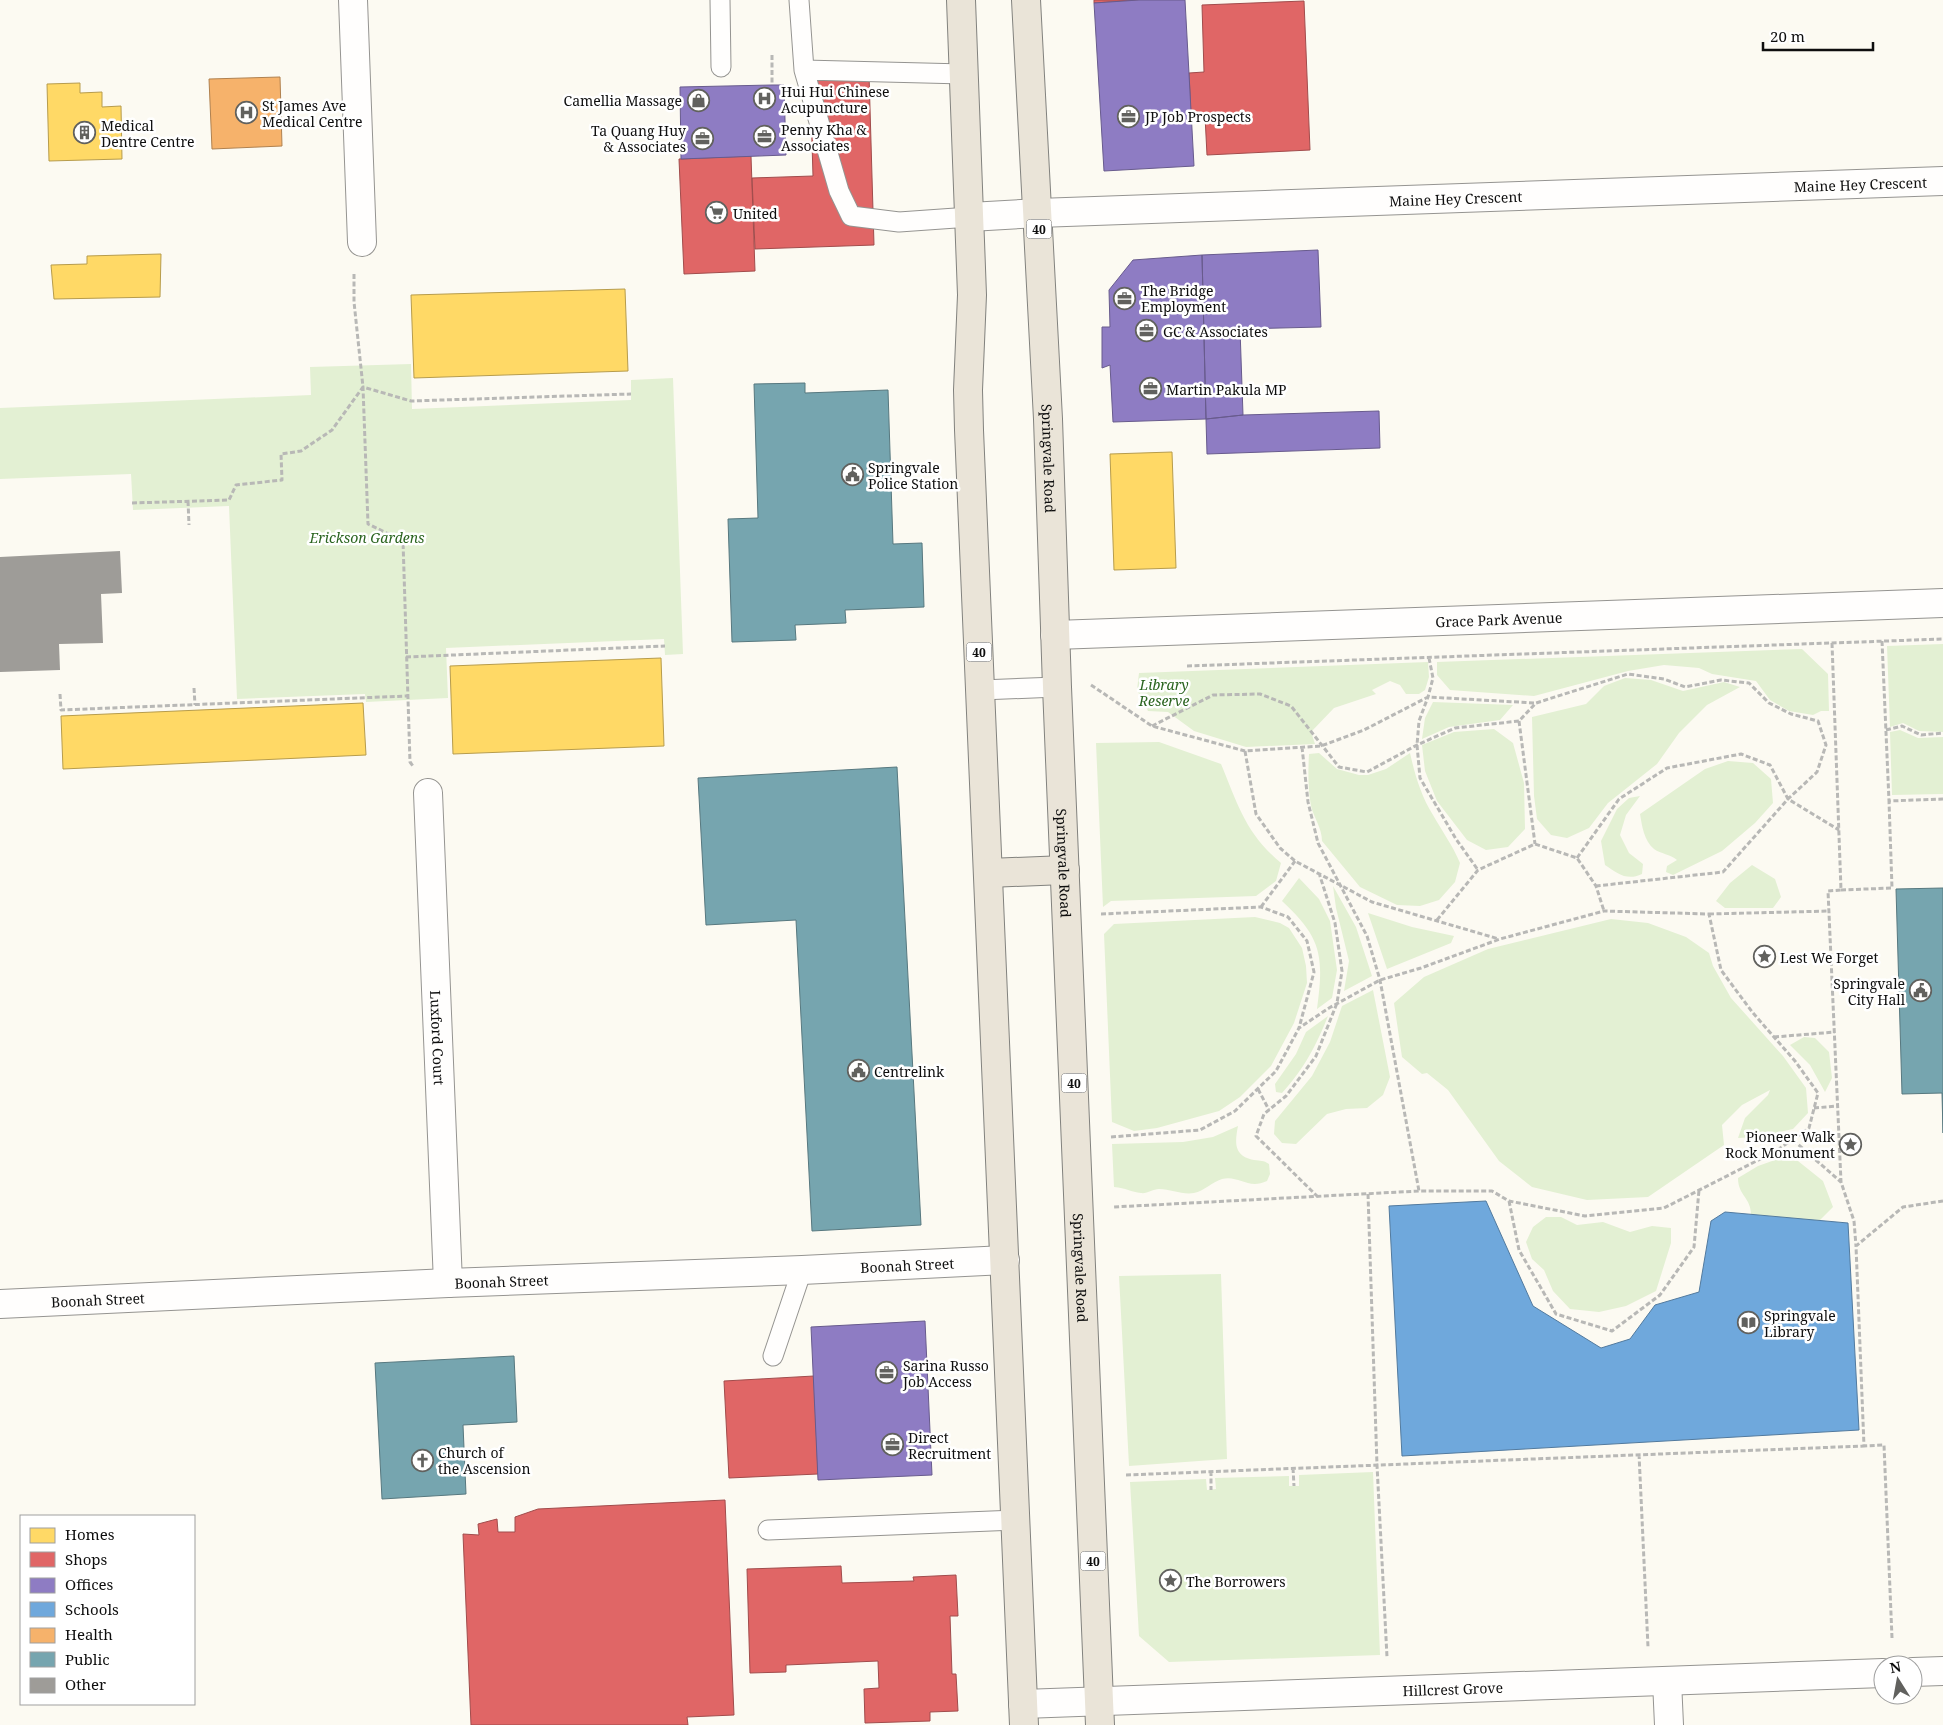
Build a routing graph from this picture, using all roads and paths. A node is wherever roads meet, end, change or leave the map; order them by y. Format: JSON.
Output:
{"nodes":[{"id":1,"x":353,"y":0,"type":"edge"},
{"id":2,"x":720,"y":0,"type":"edge"},
{"id":3,"x":799,"y":0,"type":"edge"},
{"id":4,"x":961,"y":0,"type":"edge"},
{"id":5,"x":1026,"y":0,"type":"edge"},
{"id":6,"x":721,"y":67,"type":"dead end"},
{"id":7,"x":772,"y":68,"type":"dead end"},
{"id":8,"x":804,"y":70,"type":"junction"},
{"id":9,"x":964,"y":74,"type":"junction"},
{"id":10,"x":772,"y":85,"type":"dead end"},
{"id":11,"x":1943,"y":181,"type":"edge"},
{"id":12,"x":1038,"y":213,"type":"junction"},
{"id":13,"x":970,"y":217,"type":"junction"},
{"id":14,"x":362,"y":242,"type":"joint"},
{"id":15,"x":363,"y":387,"type":"junction"},
{"id":16,"x":632,"y":394,"type":"dead end"},
{"id":17,"x":188,"y":501,"type":"junction"},
{"id":18,"x":132,"y":503,"type":"dead end"},
{"id":19,"x":189,"y":525,"type":"dead end"},
{"id":20,"x":1943,"y":603,"type":"edge"},
{"id":21,"x":1055,"y":635,"type":"junction"},
{"id":22,"x":1943,"y":639,"type":"edge"},
{"id":23,"x":1882,"y":641,"type":"junction"},
{"id":24,"x":1832,"y":643,"type":"junction"},
{"id":25,"x":665,"y":646,"type":"dead end"},
{"id":26,"x":406,"y":657,"type":"junction"},
{"id":27,"x":1430,"y":658,"type":"junction"},
{"id":28,"x":1180,"y":666,"type":"dead end"},
{"id":29,"x":1090,"y":685,"type":"dead end"},
{"id":30,"x":1056,"y":687,"type":"junction"},
{"id":31,"x":194,"y":688,"type":"dead end"},
{"id":32,"x":981,"y":690,"type":"junction"},
{"id":33,"x":60,"y":694,"type":"dead end"},
{"id":34,"x":407,"y":696,"type":"junction"},
{"id":35,"x":1428,"y":698,"type":"junction"},
{"id":36,"x":1536,"y":703,"type":"junction"},
{"id":37,"x":195,"y":704,"type":"junction"},
{"id":38,"x":1519,"y":721,"type":"junction"},
{"id":39,"x":1152,"y":726,"type":"junction"},
{"id":40,"x":1886,"y":730,"type":"junction"},
{"id":41,"x":1943,"y":733,"type":"edge"},
{"id":42,"x":1417,"y":745,"type":"junction"},
{"id":43,"x":1321,"y":746,"type":"junction"},
{"id":44,"x":1302,"y":747,"type":"junction"},
{"id":45,"x":1245,"y":751,"type":"junction"},
{"id":46,"x":428,"y":793,"type":"joint"},
{"id":47,"x":1788,"y":799,"type":"junction"},
{"id":48,"x":1943,"y":799,"type":"edge"},
{"id":49,"x":1889,"y":801,"type":"junction"},
{"id":50,"x":1839,"y":830,"type":"junction"},
{"id":51,"x":1535,"y":844,"type":"junction"},
{"id":52,"x":1577,"y":858,"type":"junction"},
{"id":53,"x":1294,"y":861,"type":"junction"},
{"id":54,"x":1065,"y":870,"type":"junction"},
{"id":55,"x":1478,"y":870,"type":"junction"},
{"id":56,"x":989,"y":873,"type":"junction"},
{"id":57,"x":1318,"y":874,"type":"junction"},
{"id":58,"x":1342,"y":886,"type":"junction"},
{"id":59,"x":1596,"y":886,"type":"junction"},
{"id":60,"x":1841,"y":890,"type":"junction"},
{"id":61,"x":1261,"y":907,"type":"junction"},
{"id":62,"x":1604,"y":911,"type":"junction"},
{"id":63,"x":1829,"y":911,"type":"junction"},
{"id":64,"x":1101,"y":914,"type":"dead end"},
{"id":65,"x":1709,"y":914,"type":"junction"},
{"id":66,"x":1437,"y":920,"type":"junction"},
{"id":67,"x":1500,"y":939,"type":"junction"},
{"id":68,"x":1380,"y":980,"type":"junction"},
{"id":69,"x":1337,"y":1003,"type":"junction"},
{"id":70,"x":1298,"y":1028,"type":"junction"},
{"id":71,"x":1834,"y":1032,"type":"junction"},
{"id":72,"x":1774,"y":1038,"type":"junction"},
{"id":73,"x":1258,"y":1089,"type":"junction"},
{"id":74,"x":1838,"y":1106,"type":"junction"},
{"id":75,"x":1814,"y":1108,"type":"junction"},
{"id":76,"x":1269,"y":1110,"type":"junction"},
{"id":77,"x":1111,"y":1137,"type":"dead end"},
{"id":78,"x":1793,"y":1140,"type":"junction"},
{"id":79,"x":1841,"y":1182,"type":"junction"},
{"id":80,"x":1699,"y":1190,"type":"junction"},
{"id":81,"x":1419,"y":1191,"type":"junction"},
{"id":82,"x":1368,"y":1194,"type":"junction"},
{"id":83,"x":1318,"y":1197,"type":"junction"},
{"id":84,"x":1509,"y":1201,"type":"junction"},
{"id":85,"x":1943,"y":1201,"type":"edge"},
{"id":86,"x":1114,"y":1207,"type":"dead end"},
{"id":87,"x":1856,"y":1246,"type":"junction"},
{"id":88,"x":1005,"y":1260,"type":"junction"},
{"id":89,"x":802,"y":1270,"type":"junction"},
{"id":90,"x":448,"y":1283,"type":"junction"},
{"id":91,"x":0,"y":1304,"type":"edge"},
{"id":92,"x":773,"y":1356,"type":"dead end"},
{"id":93,"x":1864,"y":1446,"type":"junction"},
{"id":94,"x":1639,"y":1454,"type":"junction"},
{"id":95,"x":1377,"y":1465,"type":"junction"},
{"id":96,"x":1292,"y":1468,"type":"junction"},
{"id":97,"x":1211,"y":1471,"type":"junction"},
{"id":98,"x":1126,"y":1475,"type":"dead end"},
{"id":99,"x":1294,"y":1486,"type":"dead end"},
{"id":100,"x":1212,"y":1490,"type":"dead end"},
{"id":101,"x":1016,"y":1520,"type":"junction"},
{"id":102,"x":768,"y":1530,"type":"dead end"},
{"id":103,"x":1892,"y":1638,"type":"dead end"},
{"id":104,"x":1648,"y":1647,"type":"dead end"},
{"id":105,"x":1387,"y":1657,"type":"dead end"},
{"id":106,"x":1943,"y":1671,"type":"edge"},
{"id":107,"x":1923,"y":1672,"type":"edge"},
{"id":108,"x":1873,"y":1673,"type":"edge"},
{"id":109,"x":1666,"y":1681,"type":"junction"},
{"id":110,"x":1100,"y":1713,"type":"edge"},
{"id":111,"x":1024,"y":1714,"type":"edge"},
{"id":112,"x":1669,"y":1725,"type":"edge"}],
"edges":[{"from":1,"to":14,"type":"street"},
{"from":2,"to":6,"type":"lane"},
{"from":3,"to":8,"type":"lane"},
{"from":4,"to":9,"type":"highway","number":"40"},
{"from":5,"to":12,"type":"highway","name":"Springvale Road","number":"40"},
{"from":7,"to":10,"type":"path"},
{"from":8,"to":9,"type":"lane"},
{"from":8,"to":13,"type":"lane"},
{"from":9,"to":13,"type":"highway","number":"40"},
{"from":11,"to":12,"type":"street","name":"Maine Hey Crescent"},
{"from":12,"to":13,"type":"street","name":"Maine Hey Crescent"},
{"from":12,"to":21,"type":"highway","name":"Springvale Road","number":"40"},
{"from":13,"to":32,"type":"highway","number":"40"},
{"from":14,"to":15,"type":"path"},
{"from":15,"to":16,"type":"path"},
{"from":15,"to":17,"type":"path"},
{"from":15,"to":26,"type":"path"},
{"from":17,"to":18,"type":"path"},
{"from":17,"to":19,"type":"path"},
{"from":20,"to":21,"type":"street","name":"Grace Park Avenue"},
{"from":21,"to":30,"type":"highway","name":"Springvale Road","number":"40"},
{"from":22,"to":23,"type":"path"},
{"from":23,"to":24,"type":"path"},
{"from":23,"to":40,"type":"path"},
{"from":24,"to":27,"type":"path"},
{"from":24,"to":50,"type":"path"},
{"from":25,"to":26,"type":"path"},
{"from":26,"to":34,"type":"path"},
{"from":27,"to":28,"type":"path"},
{"from":27,"to":35,"type":"path"},
{"from":29,"to":39,"type":"path"},
{"from":30,"to":32,"type":"lane"},
{"from":30,"to":54,"type":"highway","name":"Springvale Road","number":"40"},
{"from":31,"to":37,"type":"path"},
{"from":32,"to":56,"type":"highway","number":"40"},
{"from":33,"to":37,"type":"path"},
{"from":34,"to":37,"type":"path"},
{"from":34,"to":46,"type":"path"},
{"from":35,"to":36,"type":"path"},
{"from":35,"to":42,"type":"path"},
{"from":35,"to":43,"type":"path"},
{"from":36,"to":38,"type":"path"},
{"from":36,"to":47,"type":"path"},
{"from":38,"to":42,"type":"path"},
{"from":38,"to":51,"type":"path"},
{"from":39,"to":43,"type":"path"},
{"from":39,"to":45,"type":"path"},
{"from":40,"to":41,"type":"path"},
{"from":40,"to":49,"type":"path"},
{"from":42,"to":43,"type":"path"},
{"from":42,"to":55,"type":"path"},
{"from":43,"to":44,"type":"path"},
{"from":44,"to":45,"type":"path"},
{"from":44,"to":58,"type":"path"},
{"from":45,"to":53,"type":"path"},
{"from":46,"to":90,"type":"street","name":"Luxford Court"},
{"from":47,"to":50,"type":"path"},
{"from":47,"to":52,"type":"path"},
{"from":47,"to":59,"type":"path"},
{"from":48,"to":49,"type":"path"},
{"from":49,"to":60,"type":"path"},
{"from":50,"to":60,"type":"path"},
{"from":51,"to":52,"type":"path"},
{"from":51,"to":55,"type":"path"},
{"from":52,"to":59,"type":"path"},
{"from":53,"to":57,"type":"path"},
{"from":53,"to":61,"type":"path"},
{"from":54,"to":56,"type":"highway"},
{"from":54,"to":110,"type":"highway","name":"Springvale Road","number":"40"},
{"from":55,"to":66,"type":"path"},
{"from":56,"to":88,"type":"highway","number":"40"},
{"from":57,"to":58,"type":"path"},
{"from":57,"to":69,"type":"path"},
{"from":58,"to":66,"type":"path"},
{"from":58,"to":68,"type":"path"},
{"from":59,"to":62,"type":"path"},
{"from":60,"to":63,"type":"path"},
{"from":61,"to":64,"type":"path"},
{"from":61,"to":70,"type":"path"},
{"from":62,"to":65,"type":"path"},
{"from":62,"to":67,"type":"path"},
{"from":63,"to":65,"type":"path"},
{"from":63,"to":71,"type":"path"},
{"from":65,"to":72,"type":"path"},
{"from":66,"to":67,"type":"path"},
{"from":67,"to":68,"type":"path"},
{"from":68,"to":69,"type":"path"},
{"from":68,"to":81,"type":"path"},
{"from":69,"to":70,"type":"path"},
{"from":69,"to":76,"type":"path"},
{"from":70,"to":73,"type":"path"},
{"from":71,"to":72,"type":"path"},
{"from":71,"to":74,"type":"path"},
{"from":72,"to":75,"type":"path"},
{"from":73,"to":76,"type":"path"},
{"from":73,"to":77,"type":"path"},
{"from":74,"to":75,"type":"path"},
{"from":74,"to":79,"type":"path"},
{"from":75,"to":78,"type":"path"},
{"from":76,"to":83,"type":"path"},
{"from":78,"to":79,"type":"path"},
{"from":78,"to":80,"type":"path"},
{"from":79,"to":87,"type":"path"},
{"from":80,"to":84,"type":"path"},
{"from":80,"to":84,"type":"path"},
{"from":81,"to":82,"type":"path"},
{"from":81,"to":84,"type":"path"},
{"from":82,"to":83,"type":"path"},
{"from":82,"to":95,"type":"path"},
{"from":83,"to":86,"type":"path"},
{"from":85,"to":87,"type":"path"},
{"from":87,"to":93,"type":"path"},
{"from":88,"to":89,"type":"street","name":"Boonah Street"},
{"from":88,"to":101,"type":"highway","number":"40"},
{"from":89,"to":90,"type":"street","name":"Boonah Street"},
{"from":89,"to":92,"type":"lane"},
{"from":90,"to":91,"type":"street","name":"Boonah Street"},
{"from":93,"to":94,"type":"path"},
{"from":93,"to":103,"type":"path"},
{"from":94,"to":95,"type":"path"},
{"from":94,"to":104,"type":"path"},
{"from":95,"to":96,"type":"path"},
{"from":95,"to":105,"type":"path"},
{"from":96,"to":97,"type":"path"},
{"from":96,"to":99,"type":"path"},
{"from":97,"to":98,"type":"path"},
{"from":97,"to":100,"type":"path"},
{"from":101,"to":102,"type":"lane"},
{"from":101,"to":111,"type":"highway","number":"40"},
{"from":106,"to":107,"type":"street"},
{"from":108,"to":109,"type":"street","name":"Hillcrest Grove"},
{"from":109,"to":110,"type":"street","name":"Hillcrest Grove"},
{"from":109,"to":112,"type":"street"},
{"from":110,"to":111,"type":"street","name":"Hillcrest Grove"}]}
